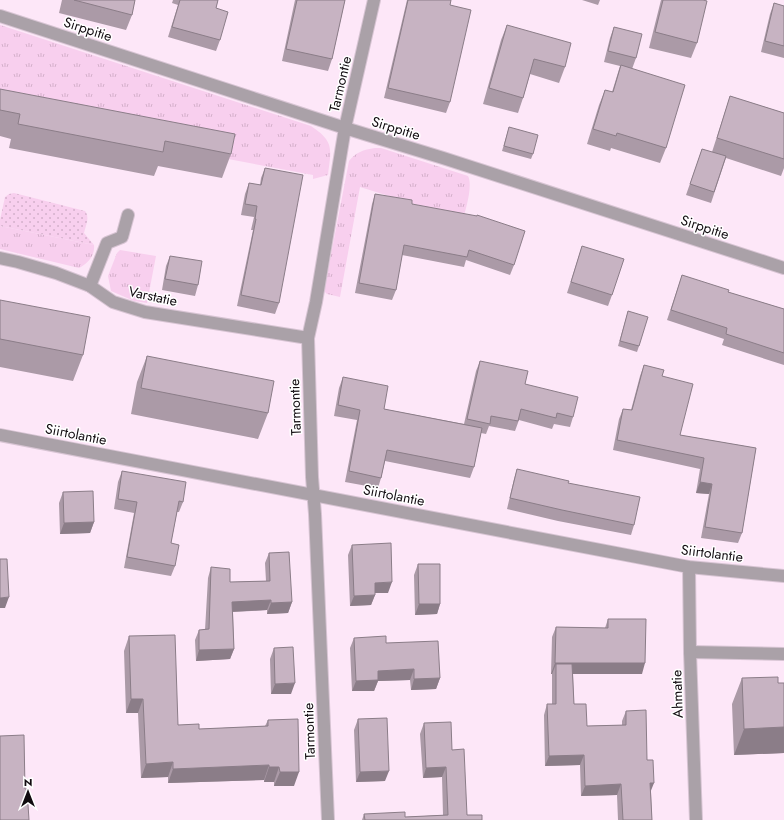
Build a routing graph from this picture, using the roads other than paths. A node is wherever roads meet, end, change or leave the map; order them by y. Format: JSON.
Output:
{"nodes":[{"id":1,"x":374,"y":0,"type":"edge"},
{"id":2,"x":0,"y":16,"type":"edge"},
{"id":3,"x":345,"y":128,"type":"junction"},
{"id":4,"x":128,"y":215,"type":"dead end"},
{"id":5,"x":0,"y":258,"type":"edge"},
{"id":6,"x":784,"y":268,"type":"edge"},
{"id":7,"x":90,"y":286,"type":"junction"},
{"id":8,"x":308,"y":338,"type":"junction"},
{"id":9,"x":0,"y":435,"type":"edge"},
{"id":10,"x":313,"y":495,"type":"junction"},
{"id":11,"x":690,"y":567,"type":"junction"},
{"id":12,"x":784,"y":576,"type":"edge"},
{"id":13,"x":690,"y":652,"type":"junction"},
{"id":14,"x":784,"y":654,"type":"edge"},
{"id":15,"x":328,"y":820,"type":"edge"},
{"id":16,"x":696,"y":820,"type":"edge"}],
"edges":[{"from":1,"to":3,"type":"street","name":"Tarmontie"},
{"from":2,"to":3,"type":"street","name":"Sirppitie"},
{"from":3,"to":6,"type":"street","name":"Sirppitie"},
{"from":3,"to":8,"type":"street","name":"Tarmontie"},
{"from":4,"to":7,"type":"street"},
{"from":5,"to":7,"type":"street","name":"Varstatie"},
{"from":7,"to":8,"type":"street","name":"Varstatie"},
{"from":8,"to":10,"type":"street","name":"Tarmontie"},
{"from":9,"to":10,"type":"street","name":"Siirtolantie"},
{"from":10,"to":11,"type":"street","name":"Siirtolantie"},
{"from":10,"to":15,"type":"street","name":"Tarmontie"},
{"from":11,"to":12,"type":"street","name":"Siirtolantie"},
{"from":11,"to":13,"type":"street","name":"Ahmatie"},
{"from":13,"to":14,"type":"street"},
{"from":13,"to":16,"type":"street","name":"Ahmatie"}]}
